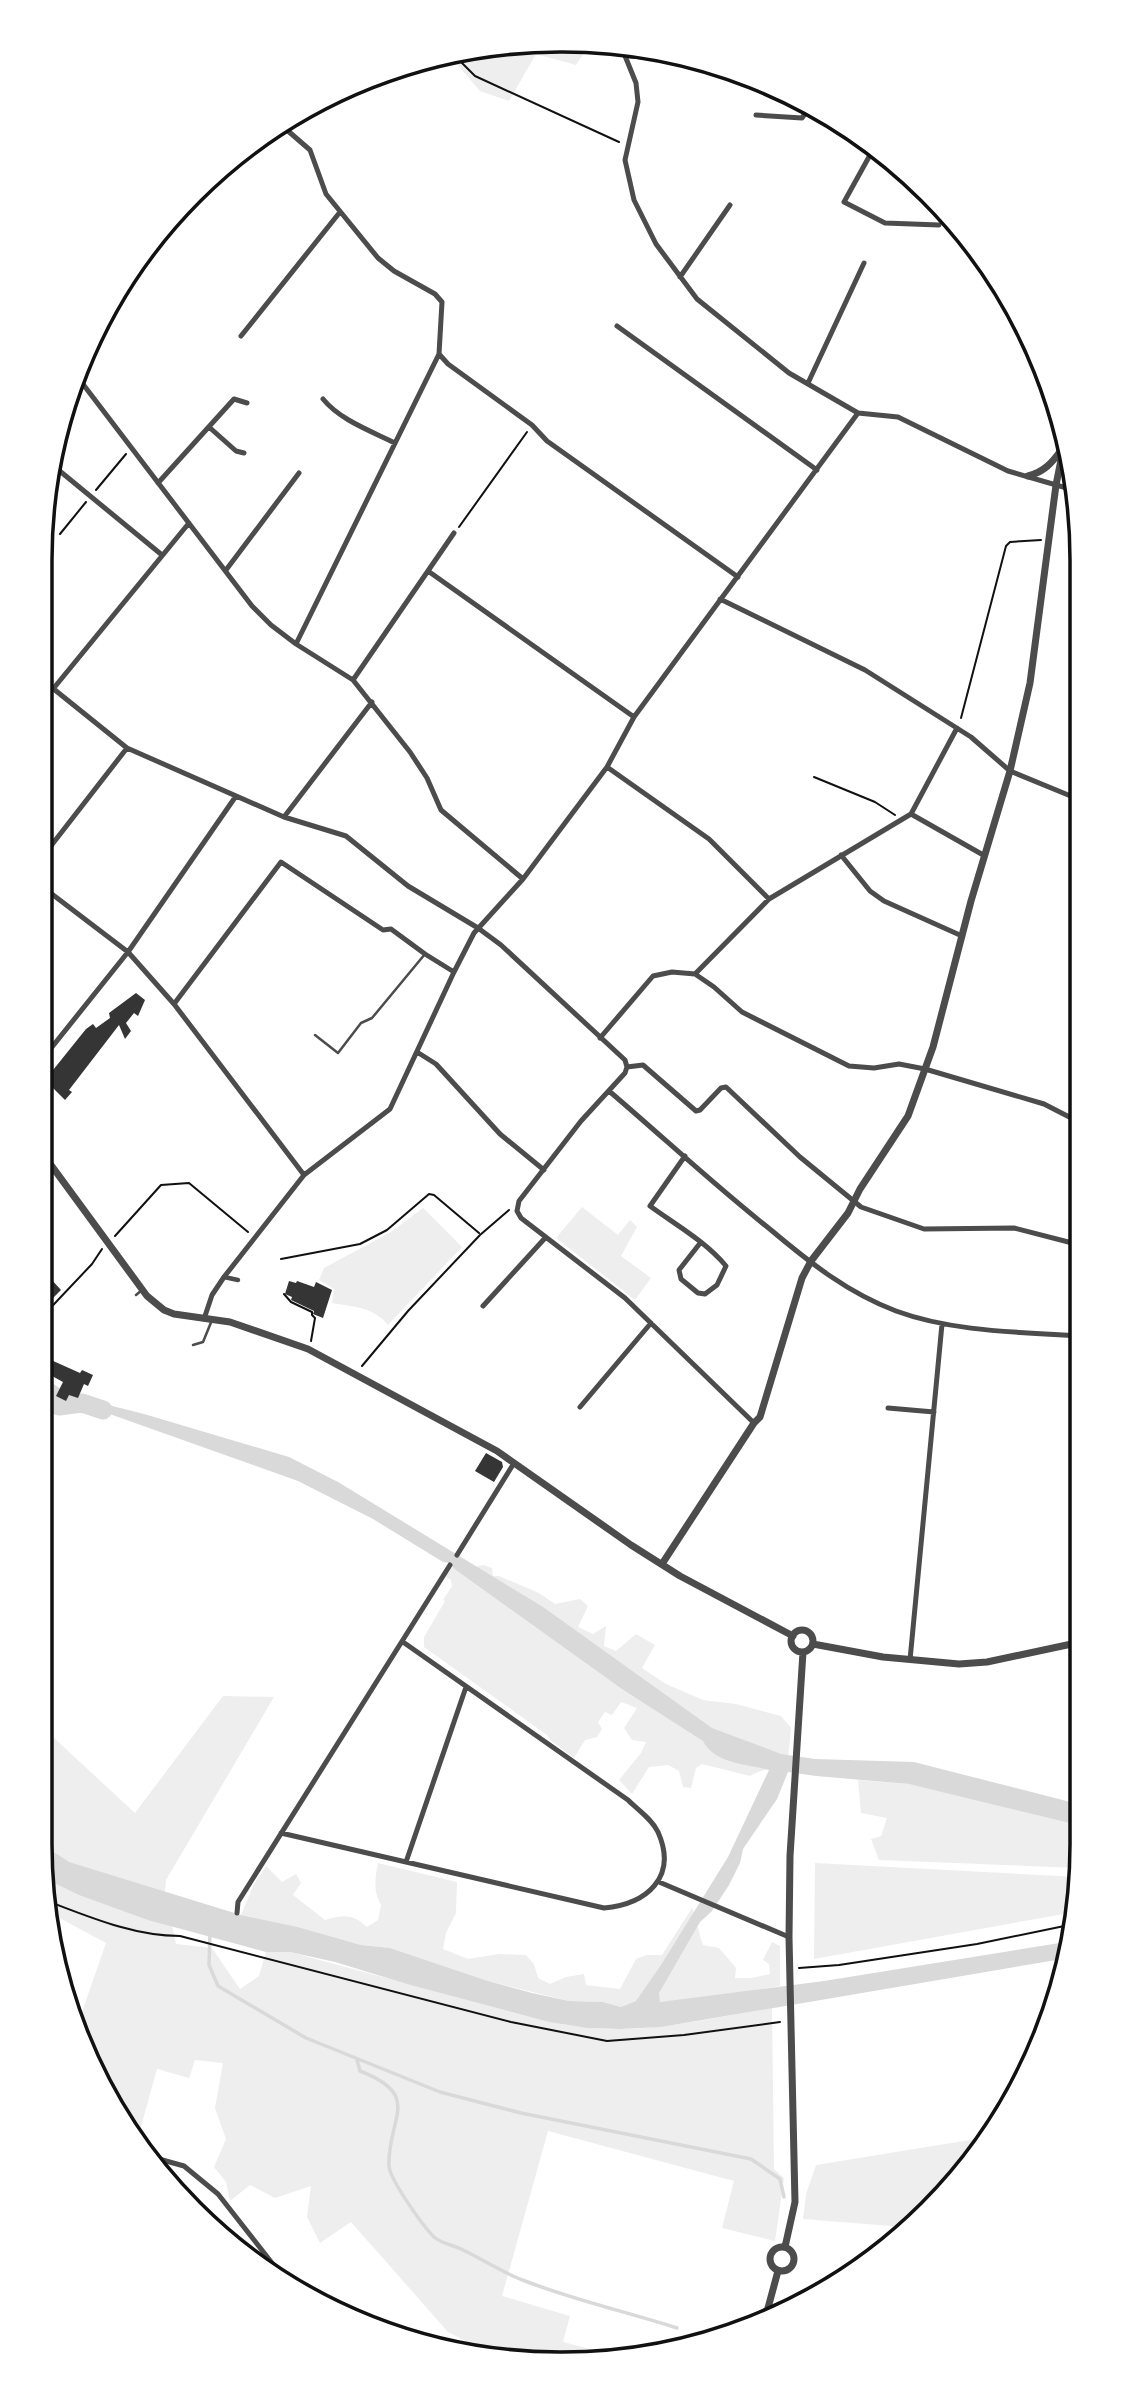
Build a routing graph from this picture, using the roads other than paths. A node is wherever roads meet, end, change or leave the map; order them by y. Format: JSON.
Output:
{"nodes":[{"id":1,"x":627,"y":57,"type":"edge"},
{"id":2,"x":756,"y":115,"type":"dead end"},
{"id":3,"x":804,"y":115,"type":"edge"},
{"id":4,"x":288,"y":132,"type":"edge"},
{"id":5,"x":869,"y":157,"type":"edge"},
{"id":6,"x":730,"y":205,"type":"dead end"},
{"id":7,"x":340,"y":212,"type":"junction"},
{"id":8,"x":939,"y":225,"type":"dead end"},
{"id":9,"x":864,"y":263,"type":"dead end"},
{"id":10,"x":680,"y":277,"type":"junction"},
{"id":11,"x":617,"y":326,"type":"dead end"},
{"id":12,"x":241,"y":336,"type":"dead end"},
{"id":13,"x":439,"y":354,"type":"junction"},
{"id":14,"x":808,"y":383,"type":"junction"},
{"id":15,"x":84,"y":385,"type":"edge"},
{"id":16,"x":323,"y":399,"type":"dead end"},
{"id":17,"x":247,"y":403,"type":"dead end"},
{"id":18,"x":858,"y":413,"type":"junction"},
{"id":19,"x":209,"y":427,"type":"junction"},
{"id":20,"x":395,"y":443,"type":"junction"},
{"id":21,"x":244,"y":453,"type":"dead end"},
{"id":22,"x":1058,"y":454,"type":"edge"},
{"id":23,"x":1060,"y":464,"type":"edge"},
{"id":24,"x":817,"y":470,"type":"junction"},
{"id":25,"x":61,"y":472,"type":"edge"},
{"id":26,"x":299,"y":472,"type":"dead end"},
{"id":27,"x":1028,"y":476,"type":"junction"},
{"id":28,"x":158,"y":483,"type":"junction"},
{"id":29,"x":1056,"y":485,"type":"junction"},
{"id":30,"x":1064,"y":487,"type":"edge"},
{"id":31,"x":189,"y":523,"type":"junction"},
{"id":32,"x":454,"y":533,"type":"road end"},
{"id":33,"x":162,"y":555,"type":"junction"},
{"id":34,"x":226,"y":570,"type":"junction"},
{"id":35,"x":428,"y":571,"type":"junction"},
{"id":36,"x":738,"y":577,"type":"junction"},
{"id":37,"x":720,"y":598,"type":"junction"},
{"id":38,"x":296,"y":645,"type":"junction"},
{"id":39,"x":354,"y":680,"type":"junction"},
{"id":40,"x":54,"y":689,"type":"joint"},
{"id":41,"x":372,"y":702,"type":"junction"},
{"id":42,"x":634,"y":717,"type":"junction"},
{"id":43,"x":957,"y":728,"type":"junction"},
{"id":44,"x":127,"y":748,"type":"junction"},
{"id":45,"x":607,"y":767,"type":"junction"},
{"id":46,"x":1010,"y":771,"type":"junction"},
{"id":47,"x":236,"y":796,"type":"junction"},
{"id":48,"x":1070,"y":796,"type":"edge"},
{"id":49,"x":911,"y":814,"type":"junction"},
{"id":50,"x":284,"y":817,"type":"junction"},
{"id":51,"x":52,"y":845,"type":"edge"},
{"id":52,"x":841,"y":855,"type":"junction"},
{"id":53,"x":985,"y":856,"type":"junction"},
{"id":54,"x":523,"y":879,"type":"junction"},
{"id":55,"x":52,"y":894,"type":"edge"},
{"id":56,"x":769,"y":899,"type":"junction"},
{"id":57,"x":478,"y":928,"type":"junction"},
{"id":58,"x":962,"y":936,"type":"junction"},
{"id":59,"x":128,"y":952,"type":"junction"},
{"id":60,"x":425,"y":954,"type":"junction"},
{"id":61,"x":454,"y":972,"type":"junction"},
{"id":62,"x":695,"y":974,"type":"junction"},
{"id":63,"x":174,"y":1004,"type":"junction"},
{"id":64,"x":315,"y":1035,"type":"dead end"},
{"id":65,"x":600,"y":1038,"type":"junction"},
{"id":66,"x":52,"y":1047,"type":"edge"},
{"id":67,"x":417,"y":1052,"type":"junction"},
{"id":68,"x":627,"y":1067,"type":"junction"},
{"id":69,"x":925,"y":1069,"type":"junction"},
{"id":70,"x":609,"y":1091,"type":"junction"},
{"id":71,"x":1070,"y":1117,"type":"edge"},
{"id":72,"x":685,"y":1156,"type":"junction"},
{"id":73,"x":52,"y":1167,"type":"edge"},
{"id":74,"x":544,"y":1170,"type":"junction"},
{"id":75,"x":304,"y":1175,"type":"junction"},
{"id":76,"x":854,"y":1202,"type":"junction"},
{"id":77,"x":547,"y":1237,"type":"junction"},
{"id":78,"x":701,"y":1242,"type":"junction"},
{"id":79,"x":1070,"y":1242,"type":"edge"},
{"id":80,"x":811,"y":1261,"type":"junction"},
{"id":81,"x":224,"y":1277,"type":"junction"},
{"id":82,"x":238,"y":1280,"type":"dead end"},
{"id":83,"x":483,"y":1306,"type":"dead end"},
{"id":84,"x":208,"y":1320,"type":"junction"},
{"id":85,"x":651,"y":1323,"type":"junction"},
{"id":86,"x":942,"y":1324,"type":"junction"},
{"id":87,"x":1070,"y":1335,"type":"edge"},
{"id":88,"x":193,"y":1345,"type":"dead end"},
{"id":89,"x":580,"y":1407,"type":"dead end"},
{"id":90,"x":888,"y":1408,"type":"dead end"},
{"id":91,"x":934,"y":1412,"type":"junction"},
{"id":92,"x":754,"y":1423,"type":"junction"},
{"id":93,"x":514,"y":1462,"type":"junction"},
{"id":94,"x":457,"y":1555,"type":"dead end"},
{"id":95,"x":662,"y":1564,"type":"junction"},
{"id":96,"x":450,"y":1565,"type":"dead end"},
{"id":97,"x":793,"y":1636,"type":"junction"},
{"id":98,"x":402,"y":1642,"type":"junction"},
{"id":99,"x":813,"y":1644,"type":"junction"},
{"id":100,"x":1070,"y":1644,"type":"edge"},
{"id":101,"x":803,"y":1652,"type":"junction"},
{"id":102,"x":910,"y":1660,"type":"junction"},
{"id":103,"x":466,"y":1687,"type":"junction"},
{"id":104,"x":281,"y":1833,"type":"junction"},
{"id":105,"x":406,"y":1862,"type":"junction"},
{"id":106,"x":659,"y":1882,"type":"junction"},
{"id":107,"x":237,"y":1913,"type":"dead end"},
{"id":108,"x":789,"y":1937,"type":"junction"},
{"id":109,"x":164,"y":2161,"type":"edge"},
{"id":110,"x":785,"y":2247,"type":"junction"},
{"id":111,"x":269,"y":2260,"type":"edge"},
{"id":112,"x":778,"y":2271,"type":"junction"},
{"id":113,"x":768,"y":2307,"type":"edge"}],
"edges":[{"from":1,"to":10,"type":"street"},
{"from":2,"to":3,"type":"street"},
{"from":4,"to":7,"type":"street"},
{"from":5,"to":8,"type":"street"},
{"from":6,"to":10,"type":"street"},
{"from":7,"to":12,"type":"street"},
{"from":7,"to":13,"type":"street"},
{"from":9,"to":14,"type":"street"},
{"from":10,"to":14,"type":"street"},
{"from":11,"to":24,"type":"street"},
{"from":13,"to":20,"type":"street"},
{"from":13,"to":36,"type":"street"},
{"from":14,"to":18,"type":"street"},
{"from":15,"to":28,"type":"street"},
{"from":16,"to":20,"type":"street"},
{"from":17,"to":19,"type":"street"},
{"from":18,"to":24,"type":"street"},
{"from":18,"to":27,"type":"street"},
{"from":19,"to":21,"type":"street"},
{"from":19,"to":28,"type":"street"},
{"from":20,"to":38,"type":"street"},
{"from":22,"to":27,"type":"street"},
{"from":23,"to":29,"type":"street"},
{"from":24,"to":36,"type":"street"},
{"from":25,"to":33,"type":"street"},
{"from":26,"to":34,"type":"street"},
{"from":27,"to":29,"type":"street"},
{"from":28,"to":31,"type":"street"},
{"from":29,"to":30,"type":"street"},
{"from":29,"to":46,"type":"street"},
{"from":31,"to":33,"type":"street"},
{"from":31,"to":34,"type":"street"},
{"from":32,"to":35,"type":"street"},
{"from":33,"to":40,"type":"street"},
{"from":34,"to":38,"type":"street"},
{"from":35,"to":39,"type":"street"},
{"from":35,"to":42,"type":"street"},
{"from":36,"to":37,"type":"street"},
{"from":37,"to":42,"type":"street"},
{"from":37,"to":43,"type":"street"},
{"from":38,"to":39,"type":"street"},
{"from":39,"to":41,"type":"street"},
{"from":40,"to":44,"type":"street"},
{"from":41,"to":50,"type":"street"},
{"from":41,"to":54,"type":"street"},
{"from":42,"to":45,"type":"street"},
{"from":43,"to":46,"type":"street"},
{"from":43,"to":49,"type":"street"},
{"from":44,"to":47,"type":"street"},
{"from":44,"to":51,"type":"street"},
{"from":45,"to":54,"type":"street"},
{"from":45,"to":56,"type":"street"},
{"from":46,"to":48,"type":"street"},
{"from":46,"to":53,"type":"street"},
{"from":47,"to":50,"type":"street"},
{"from":47,"to":59,"type":"street"},
{"from":49,"to":52,"type":"street"},
{"from":49,"to":53,"type":"street"},
{"from":50,"to":57,"type":"street"},
{"from":52,"to":56,"type":"street"},
{"from":52,"to":58,"type":"street"},
{"from":53,"to":58,"type":"street"},
{"from":54,"to":57,"type":"street"},
{"from":55,"to":59,"type":"street"},
{"from":56,"to":62,"type":"street"},
{"from":57,"to":61,"type":"street"},
{"from":57,"to":65,"type":"street"},
{"from":58,"to":69,"type":"street"},
{"from":59,"to":63,"type":"street"},
{"from":59,"to":66,"type":"street"},
{"from":60,"to":61,"type":"street"},
{"from":60,"to":63,"type":"street"},
{"from":60,"to":64,"type":"lane"},
{"from":61,"to":67,"type":"street"},
{"from":62,"to":65,"type":"street"},
{"from":62,"to":69,"type":"street"},
{"from":63,"to":75,"type":"street"},
{"from":65,"to":68,"type":"street"},
{"from":67,"to":74,"type":"street"},
{"from":67,"to":75,"type":"street"},
{"from":68,"to":70,"type":"street"},
{"from":68,"to":76,"type":"street"},
{"from":69,"to":71,"type":"street"},
{"from":69,"to":76,"type":"street"},
{"from":70,"to":72,"type":"street"},
{"from":70,"to":74,"type":"street"},
{"from":72,"to":78,"type":"street"},
{"from":72,"to":80,"type":"street"},
{"from":73,"to":84,"type":"street"},
{"from":74,"to":77,"type":"street"},
{"from":75,"to":81,"type":"street"},
{"from":76,"to":79,"type":"street"},
{"from":76,"to":80,"type":"street"},
{"from":77,"to":83,"type":"street"},
{"from":77,"to":85,"type":"street"},
{"from":78,"to":78,"type":"street"},
{"from":80,"to":86,"type":"street"},
{"from":80,"to":92,"type":"street"},
{"from":81,"to":82,"type":"street"},
{"from":81,"to":84,"type":"street"},
{"from":84,"to":88,"type":"lane"},
{"from":84,"to":93,"type":"street"},
{"from":85,"to":89,"type":"street"},
{"from":85,"to":92,"type":"street"},
{"from":86,"to":87,"type":"street"},
{"from":86,"to":91,"type":"street"},
{"from":90,"to":91,"type":"street"},
{"from":91,"to":102,"type":"street"},
{"from":92,"to":95,"type":"street"},
{"from":93,"to":94,"type":"street"},
{"from":93,"to":95,"type":"street"},
{"from":95,"to":97,"type":"street"},
{"from":96,"to":98,"type":"street"},
{"from":97,"to":99,"type":"street"},
{"from":97,"to":101,"type":"street"},
{"from":98,"to":103,"type":"street"},
{"from":98,"to":104,"type":"street"},
{"from":99,"to":101,"type":"street"},
{"from":99,"to":102,"type":"street"},
{"from":100,"to":102,"type":"street"},
{"from":101,"to":108,"type":"street"},
{"from":103,"to":105,"type":"street"},
{"from":103,"to":106,"type":"street"},
{"from":104,"to":105,"type":"street"},
{"from":104,"to":107,"type":"street"},
{"from":105,"to":106,"type":"street"},
{"from":106,"to":108,"type":"street"},
{"from":108,"to":110,"type":"street"},
{"from":109,"to":111,"type":"street"},
{"from":110,"to":112,"type":"street"},
{"from":110,"to":112,"type":"street"},
{"from":112,"to":113,"type":"street"}]}
